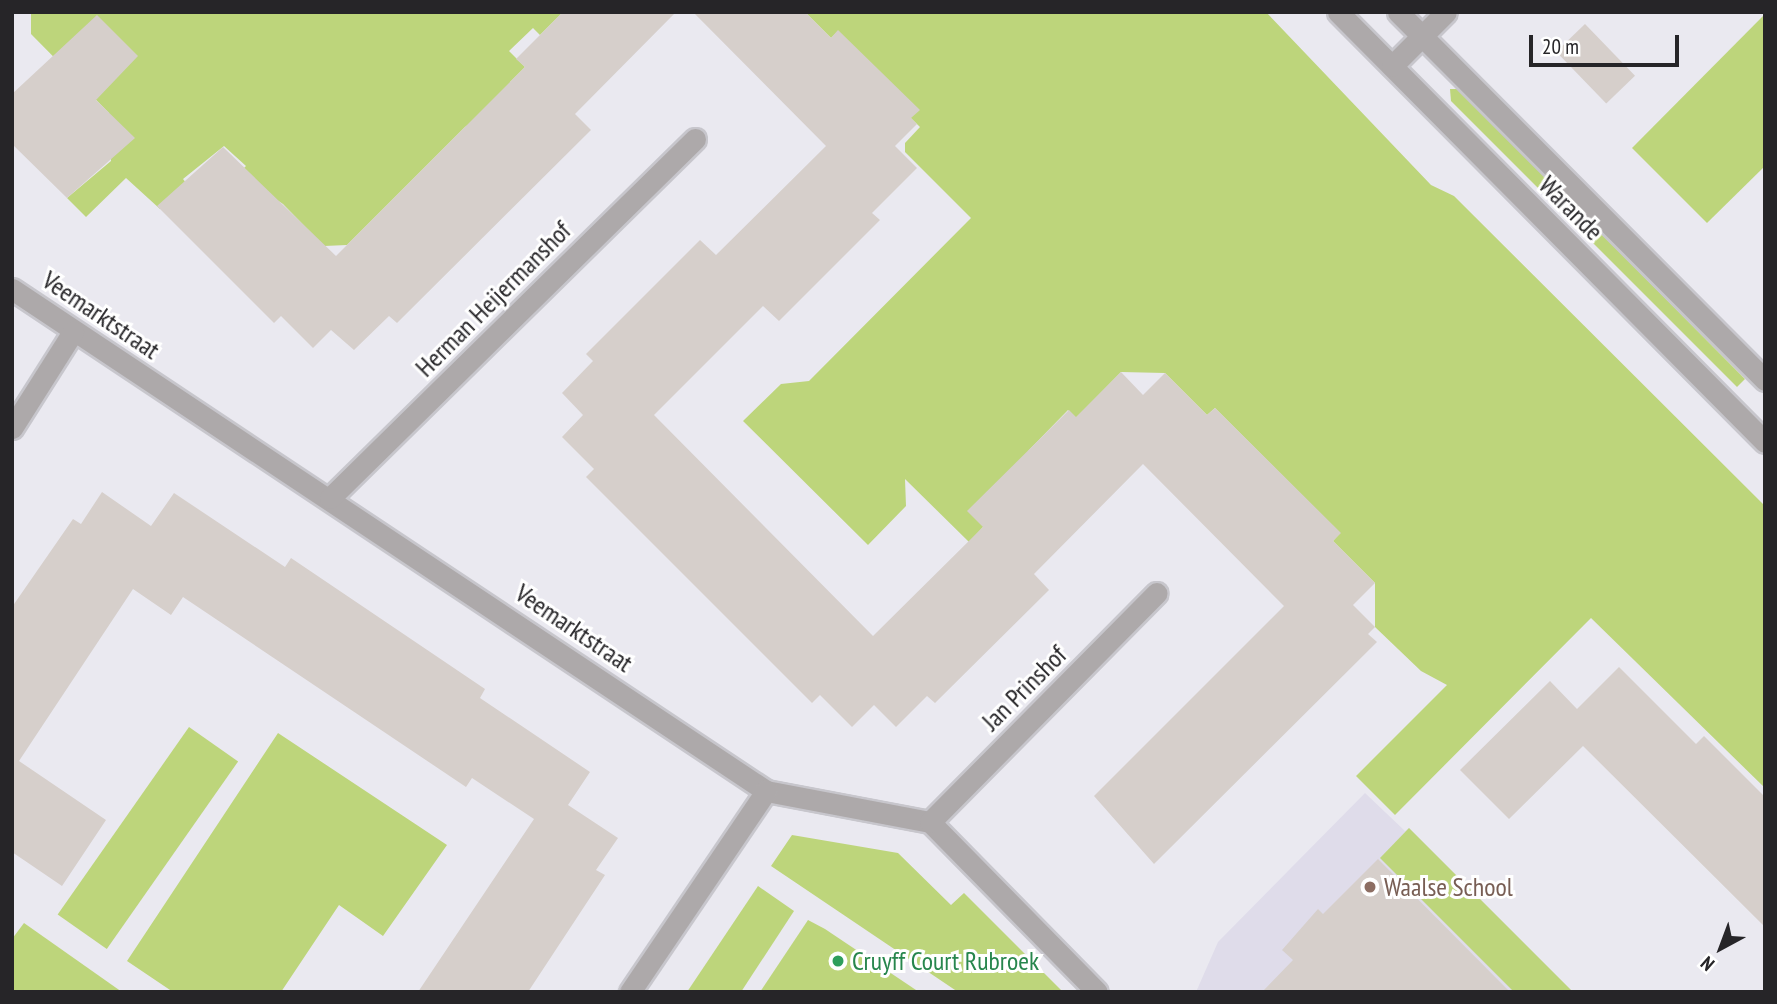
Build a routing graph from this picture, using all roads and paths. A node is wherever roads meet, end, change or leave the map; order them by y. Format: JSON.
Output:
{"nodes":[{"id":1,"x":1338,"y":12,"type":"edge"},
{"id":2,"x":1398,"y":12,"type":"edge"},
{"id":3,"x":1446,"y":12,"type":"edge"},
{"id":4,"x":1422,"y":36,"type":"junction"},
{"id":5,"x":1392,"y":66,"type":"junction"},
{"id":6,"x":695,"y":139,"type":"dead end"},
{"id":7,"x":12,"y":289,"type":"edge"},
{"id":8,"x":73,"y":332,"type":"junction"},
{"id":9,"x":1765,"y":380,"type":"edge"},
{"id":10,"x":12,"y":428,"type":"edge"},
{"id":11,"x":1765,"y":442,"type":"edge"},
{"id":12,"x":330,"y":498,"type":"junction"},
{"id":13,"x":1157,"y":593,"type":"dead end"},
{"id":14,"x":766,"y":791,"type":"junction"},
{"id":15,"x":930,"y":822,"type":"junction"},
{"id":16,"x":629,"y":992,"type":"edge"},
{"id":17,"x":1097,"y":992,"type":"edge"}],
"edges":[{"from":1,"to":5,"type":"street","name":"Warande"},
{"from":2,"to":4,"type":"street","name":"Warande"},
{"from":3,"to":4,"type":"street"},
{"from":4,"to":5,"type":"street"},
{"from":4,"to":9,"type":"street","name":"Warande"},
{"from":5,"to":11,"type":"street","name":"Warande"},
{"from":6,"to":12,"type":"street","name":"Herman Heijermanshof"},
{"from":7,"to":8,"type":"street","name":"Veemarktstraat"},
{"from":8,"to":10,"type":"street"},
{"from":8,"to":12,"type":"street","name":"Veemarktstraat"},
{"from":12,"to":14,"type":"street","name":"Veemarktstraat"},
{"from":13,"to":15,"type":"street","name":"Jan Prinshof"},
{"from":14,"to":15,"type":"street","name":"Veemarktstraat"},
{"from":14,"to":16,"type":"street"},
{"from":15,"to":17,"type":"street"}]}
